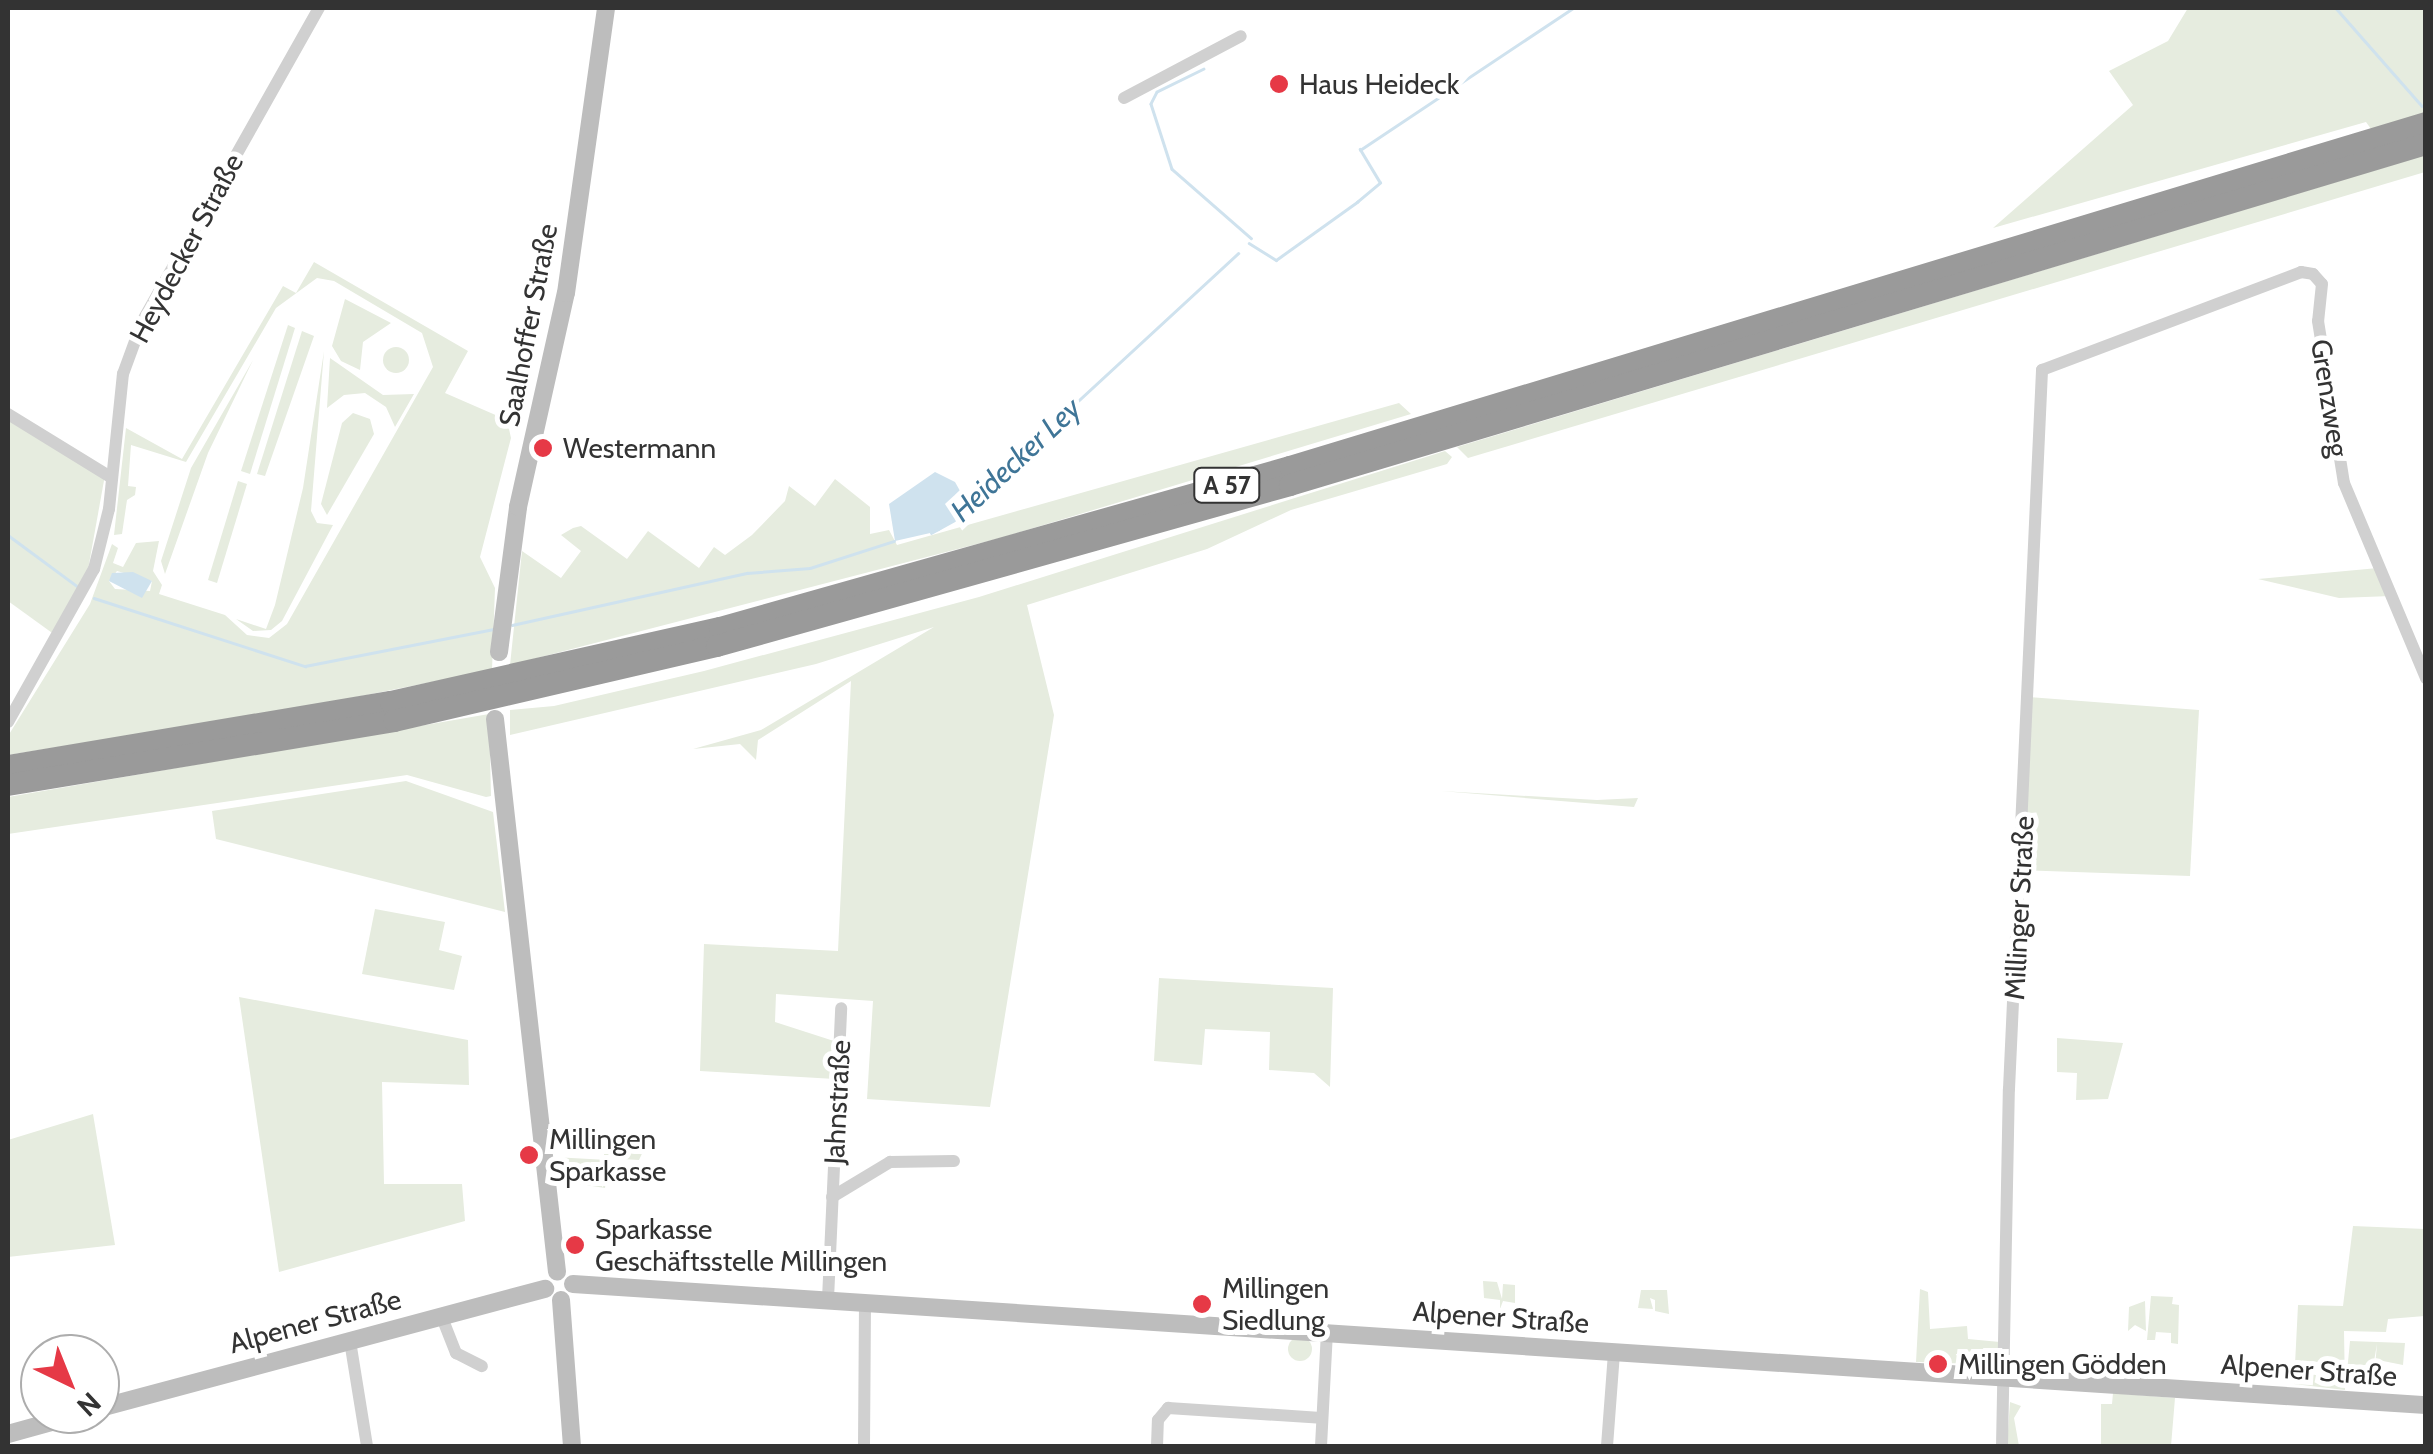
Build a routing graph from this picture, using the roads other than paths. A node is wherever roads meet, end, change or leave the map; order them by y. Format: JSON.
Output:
{"nodes":[{"id":1,"x":319,"y":8,"type":"edge"},
{"id":2,"x":606,"y":8,"type":"edge"},
{"id":3,"x":1241,"y":36,"type":"dead end"},
{"id":4,"x":1124,"y":98,"type":"dead end"},
{"id":5,"x":2426,"y":123,"type":"edge"},
{"id":6,"x":2426,"y":144,"type":"edge"},
{"id":7,"x":2042,"y":370,"type":"joint"},
{"id":8,"x":8,"y":414,"type":"edge"},
{"id":9,"x":112,"y":478,"type":"junction"},
{"id":10,"x":500,"y":652,"type":"dead end"},
{"id":11,"x":2426,"y":678,"type":"edge"},
{"id":12,"x":495,"y":719,"type":"dead end"},
{"id":13,"x":8,"y":722,"type":"edge"},
{"id":14,"x":8,"y":766,"type":"edge"},
{"id":15,"x":8,"y":785,"type":"edge"},
{"id":16,"x":841,"y":1008,"type":"dead end"},
{"id":17,"x":954,"y":1161,"type":"dead end"},
{"id":18,"x":832,"y":1197,"type":"junction"},
{"id":19,"x":565,"y":1278,"type":"junction"},
{"id":20,"x":553,"y":1294,"type":"junction"},
{"id":21,"x":828,"y":1299,"type":"junction"},
{"id":22,"x":865,"y":1302,"type":"junction"},
{"id":23,"x":441,"y":1315,"type":"junction"},
{"id":24,"x":1327,"y":1332,"type":"junction"},
{"id":25,"x":350,"y":1341,"type":"junction"},
{"id":26,"x":1614,"y":1352,"type":"junction"},
{"id":27,"x":482,"y":1366,"type":"dead end"},
{"id":28,"x":2004,"y":1378,"type":"junction"},
{"id":29,"x":120,"y":1403,"type":"edge"},
{"id":30,"x":2426,"y":1406,"type":"edge"},
{"id":31,"x":1321,"y":1418,"type":"junction"},
{"id":32,"x":367,"y":1446,"type":"edge"},
{"id":33,"x":572,"y":1446,"type":"edge"},
{"id":34,"x":864,"y":1446,"type":"edge"},
{"id":35,"x":1156,"y":1446,"type":"edge"},
{"id":36,"x":1321,"y":1446,"type":"edge"},
{"id":37,"x":1607,"y":1446,"type":"edge"},
{"id":38,"x":2002,"y":1446,"type":"edge"}],
"edges":[{"from":1,"to":9,"type":"street","name":"Heydecker Straße"},
{"from":2,"to":10,"type":"street","name":"Saalhoffer Straße"},
{"from":3,"to":4,"type":"street"},
{"from":5,"to":14,"type":"highway","number":"A 57"},
{"from":6,"to":15,"type":"highway","number":"A 57"},
{"from":7,"to":11,"type":"street","name":"Grenzweg"},
{"from":7,"to":28,"type":"street","name":"Millinger Straße"},
{"from":8,"to":9,"type":"street"},
{"from":9,"to":13,"type":"street","name":"Heydecker Straße"},
{"from":12,"to":19,"type":"street"},
{"from":16,"to":18,"type":"street","name":"Jahnstraße"},
{"from":17,"to":18,"type":"street","name":"Jahnstraße"},
{"from":18,"to":21,"type":"street","name":"Jahnstraße"},
{"from":19,"to":20,"type":"street"},
{"from":19,"to":21,"type":"street","name":"Alpener Straße"},
{"from":20,"to":23,"type":"street","name":"Alpener Straße"},
{"from":20,"to":33,"type":"street"},
{"from":21,"to":22,"type":"street","name":"Alpener Straße"},
{"from":22,"to":24,"type":"street","name":"Alpener Straße"},
{"from":22,"to":34,"type":"street"},
{"from":23,"to":25,"type":"street","name":"Alpener Straße"},
{"from":23,"to":27,"type":"street"},
{"from":24,"to":26,"type":"street","name":"Alpener Straße"},
{"from":24,"to":31,"type":"street"},
{"from":25,"to":29,"type":"street","name":"Alpener Straße"},
{"from":25,"to":32,"type":"street"},
{"from":26,"to":28,"type":"street","name":"Alpener Straße"},
{"from":26,"to":37,"type":"street"},
{"from":28,"to":30,"type":"street","name":"Alpener Straße"},
{"from":28,"to":38,"type":"street","name":"Millinger Straße"},
{"from":31,"to":35,"type":"street"},
{"from":31,"to":36,"type":"street"}]}
